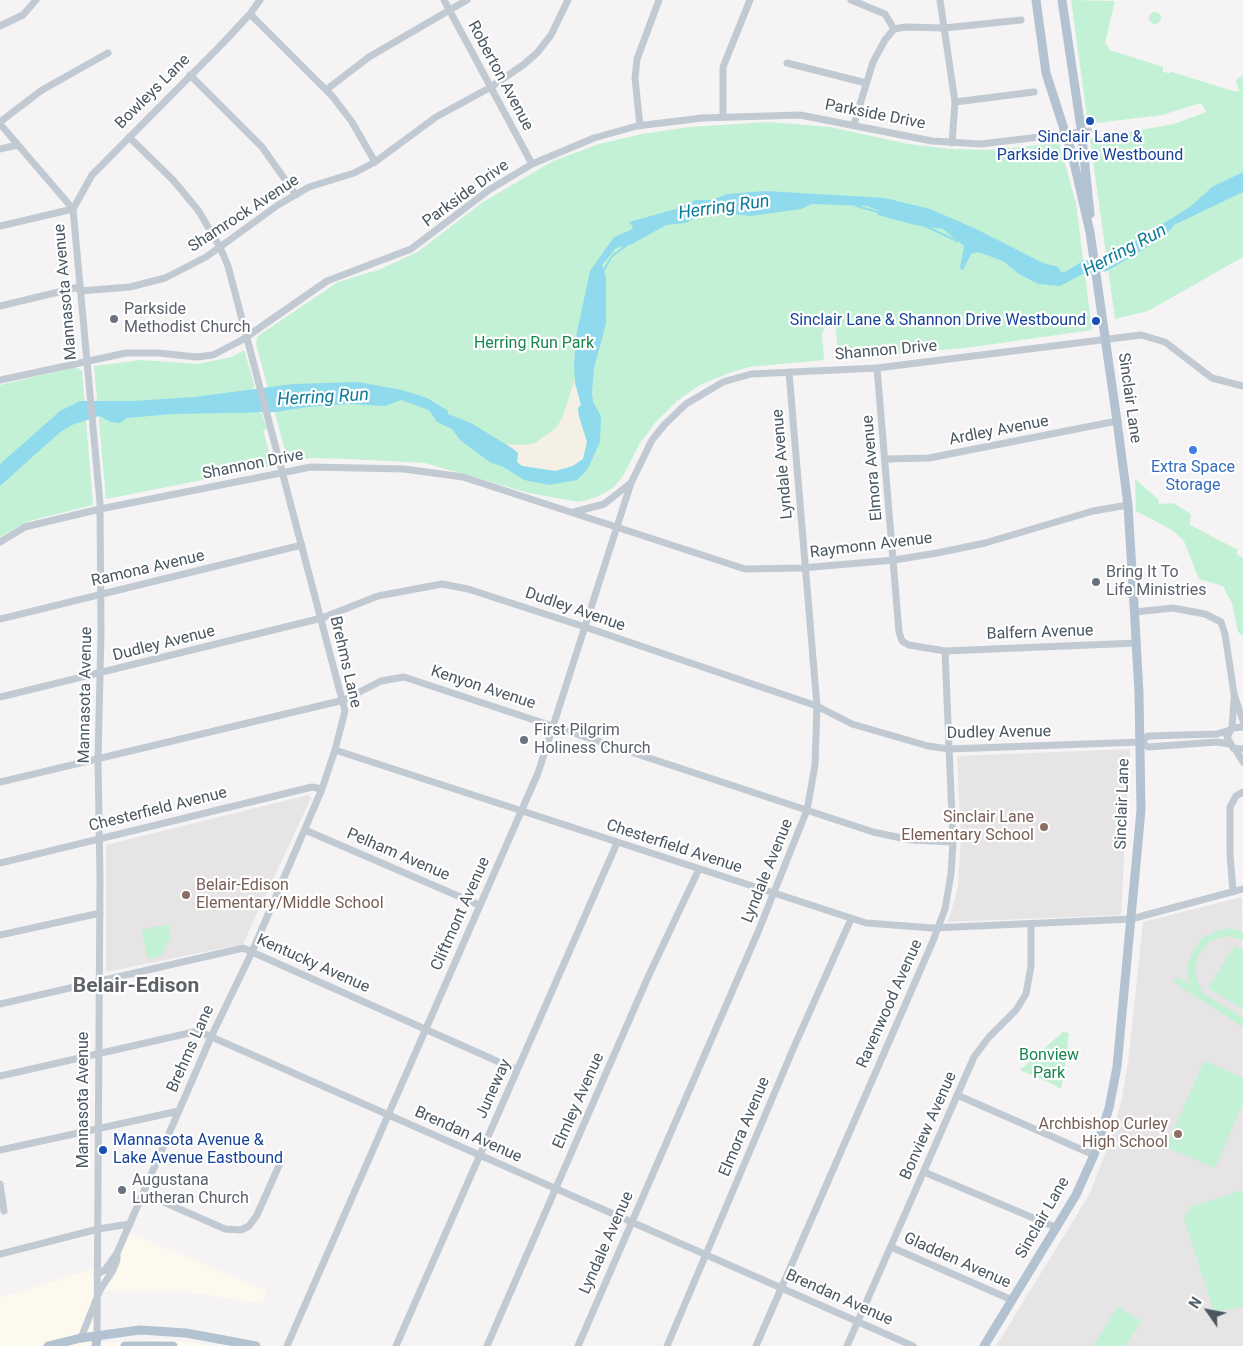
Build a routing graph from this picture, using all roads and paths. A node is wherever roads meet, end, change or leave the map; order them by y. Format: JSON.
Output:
{"nodes":[{"id":1,"x":36,"y":0,"type":"edge"},
{"id":2,"x":260,"y":0,"type":"edge"},
{"id":3,"x":444,"y":0,"type":"edge"},
{"id":4,"x":467,"y":0,"type":"edge"},
{"id":5,"x":568,"y":0,"type":"edge"},
{"id":6,"x":659,"y":0,"type":"edge"},
{"id":7,"x":750,"y":0,"type":"edge"},
{"id":8,"x":851,"y":0,"type":"edge"},
{"id":9,"x":940,"y":0,"type":"edge"},
{"id":10,"x":1036,"y":0,"type":"edge"},
{"id":11,"x":1062,"y":0,"type":"edge"},
{"id":12,"x":450,"y":11,"type":"junction"},
{"id":13,"x":250,"y":14,"type":"junction"},
{"id":14,"x":1021,"y":20,"type":"dead end"},
{"id":15,"x":0,"y":26,"type":"edge"},
{"id":16,"x":944,"y":28,"type":"junction"},
{"id":17,"x":894,"y":29,"type":"junction"},
{"id":18,"x":108,"y":54,"type":"dead end"},
{"id":19,"x":787,"y":63,"type":"dead end"},
{"id":20,"x":190,"y":74,"type":"junction"},
{"id":21,"x":866,"y":83,"type":"junction"},
{"id":22,"x":491,"y":88,"type":"junction"},
{"id":23,"x":326,"y":90,"type":"junction"},
{"id":24,"x":1034,"y":92,"type":"dead end"},
{"id":25,"x":955,"y":102,"type":"junction"},
{"id":26,"x":723,"y":117,"type":"junction"},
{"id":27,"x":0,"y":123,"type":"edge"},
{"id":28,"x":854,"y":124,"type":"junction"},
{"id":29,"x":640,"y":126,"type":"junction"},
{"id":30,"x":1085,"y":131,"type":"junction"},
{"id":31,"x":1066,"y":134,"type":"junction"},
{"id":32,"x":129,"y":136,"type":"junction"},
{"id":33,"x":952,"y":143,"type":"junction"},
{"id":34,"x":17,"y":145,"type":"junction"},
{"id":35,"x":0,"y":150,"type":"edge"},
{"id":36,"x":374,"y":162,"type":"junction"},
{"id":37,"x":532,"y":164,"type":"junction"},
{"id":38,"x":296,"y":195,"type":"junction"},
{"id":39,"x":73,"y":209,"type":"junction"},
{"id":40,"x":0,"y":226,"type":"edge"},
{"id":41,"x":1090,"y":232,"type":"junction"},
{"id":42,"x":220,"y":247,"type":"junction"},
{"id":43,"x":80,"y":289,"type":"junction"},
{"id":44,"x":0,"y":306,"type":"edge"},
{"id":45,"x":248,"y":336,"type":"junction"},
{"id":46,"x":1105,"y":338,"type":"junction"},
{"id":47,"x":86,"y":360,"type":"junction"},
{"id":48,"x":877,"y":368,"type":"junction"},
{"id":49,"x":789,"y":372,"type":"junction"},
{"id":50,"x":0,"y":380,"type":"edge"},
{"id":51,"x":1243,"y":386,"type":"edge"},
{"id":52,"x":1117,"y":421,"type":"junction"},
{"id":53,"x":885,"y":459,"type":"junction"},
{"id":54,"x":283,"y":471,"type":"junction"},
{"id":55,"x":631,"y":483,"type":"junction"},
{"id":56,"x":1128,"y":505,"type":"junction"},
{"id":57,"x":100,"y":509,"type":"junction"},
{"id":58,"x":574,"y":512,"type":"junction"},
{"id":59,"x":618,"y":529,"type":"junction"},
{"id":60,"x":0,"y":542,"type":"edge"},
{"id":61,"x":302,"y":545,"type":"junction"},
{"id":62,"x":894,"y":560,"type":"junction"},
{"id":63,"x":805,"y":568,"type":"junction"},
{"id":64,"x":101,"y":594,"type":"junction"},
{"id":65,"x":1135,"y":612,"type":"junction"},
{"id":66,"x":322,"y":618,"type":"junction"},
{"id":67,"x":0,"y":619,"type":"edge"},
{"id":68,"x":585,"y":628,"type":"junction"},
{"id":69,"x":1137,"y":643,"type":"junction"},
{"id":70,"x":945,"y":651,"type":"junction"},
{"id":71,"x":101,"y":674,"type":"junction"},
{"id":72,"x":1234,"y":694,"type":"junction"},
{"id":73,"x":0,"y":697,"type":"edge"},
{"id":74,"x":344,"y":700,"type":"junction"},
{"id":75,"x":817,"y":706,"type":"junction"},
{"id":76,"x":1243,"y":722,"type":"edge"},
{"id":77,"x":554,"y":726,"type":"junction"},
{"id":78,"x":1243,"y":726,"type":"edge"},
{"id":79,"x":1231,"y":729,"type":"junction"},
{"id":80,"x":1141,"y":742,"type":"junction"},
{"id":81,"x":1229,"y":744,"type":"junction"},
{"id":82,"x":949,"y":749,"type":"junction"},
{"id":83,"x":1239,"y":749,"type":"edge"},
{"id":84,"x":335,"y":750,"type":"junction"},
{"id":85,"x":98,"y":759,"type":"junction"},
{"id":86,"x":1243,"y":762,"type":"edge"},
{"id":87,"x":0,"y":782,"type":"edge"},
{"id":88,"x":322,"y":789,"type":"junction"},
{"id":89,"x":1243,"y":792,"type":"edge"},
{"id":90,"x":521,"y":810,"type":"junction"},
{"id":91,"x":807,"y":810,"type":"junction"},
{"id":92,"x":305,"y":830,"type":"junction"},
{"id":93,"x":100,"y":838,"type":"junction"},
{"id":94,"x":617,"y":842,"type":"junction"},
{"id":95,"x":953,"y":842,"type":"junction"},
{"id":96,"x":0,"y":862,"type":"edge"},
{"id":97,"x":699,"y":870,"type":"junction"},
{"id":98,"x":1243,"y":889,"type":"edge"},
{"id":99,"x":1233,"y":892,"type":"junction"},
{"id":100,"x":775,"y":894,"type":"junction"},
{"id":101,"x":479,"y":905,"type":"junction"},
{"id":102,"x":100,"y":913,"type":"junction"},
{"id":103,"x":851,"y":919,"type":"junction"},
{"id":104,"x":1131,"y":919,"type":"junction"},
{"id":105,"x":1031,"y":924,"type":"junction"},
{"id":106,"x":938,"y":927,"type":"junction"},
{"id":107,"x":0,"y":935,"type":"edge"},
{"id":108,"x":252,"y":952,"type":"junction"},
{"id":109,"x":98,"y":981,"type":"junction"},
{"id":110,"x":0,"y":1004,"type":"edge"},
{"id":111,"x":426,"y":1029,"type":"junction"},
{"id":112,"x":211,"y":1037,"type":"junction"},
{"id":113,"x":98,"y":1054,"type":"junction"},
{"id":114,"x":517,"y":1070,"type":"junction"},
{"id":115,"x":0,"y":1076,"type":"edge"},
{"id":116,"x":957,"y":1096,"type":"junction"},
{"id":117,"x":179,"y":1111,"type":"junction"},
{"id":118,"x":388,"y":1115,"type":"junction"},
{"id":119,"x":97,"y":1128,"type":"junction"},
{"id":120,"x":0,"y":1150,"type":"edge"},
{"id":121,"x":480,"y":1155,"type":"junction"},
{"id":122,"x":1094,"y":1155,"type":"junction"},
{"id":123,"x":281,"y":1161,"type":"dead end"},
{"id":124,"x":924,"y":1172,"type":"junction"},
{"id":125,"x":0,"y":1184,"type":"edge"},
{"id":126,"x":555,"y":1189,"type":"junction"},
{"id":127,"x":143,"y":1193,"type":"junction"},
{"id":128,"x":4,"y":1211,"type":"dead end"},
{"id":129,"x":632,"y":1222,"type":"junction"},
{"id":130,"x":130,"y":1224,"type":"junction"},
{"id":131,"x":1055,"y":1227,"type":"junction"},
{"id":132,"x":98,"y":1229,"type":"junction"},
{"id":133,"x":891,"y":1247,"type":"junction"},
{"id":134,"x":0,"y":1254,"type":"edge"},
{"id":135,"x":117,"y":1254,"type":"junction"},
{"id":136,"x":706,"y":1255,"type":"junction"},
{"id":137,"x":97,"y":1274,"type":"junction"},
{"id":138,"x":781,"y":1288,"type":"junction"},
{"id":139,"x":98,"y":1295,"type":"junction"},
{"id":140,"x":1012,"y":1300,"type":"junction"},
{"id":141,"x":857,"y":1322,"type":"junction"},
{"id":142,"x":97,"y":1336,"type":"junction"},
{"id":143,"x":80,"y":1342,"type":"edge"},
{"id":144,"x":241,"y":1345,"type":"edge"},
{"id":145,"x":48,"y":1346,"type":"edge"},
{"id":146,"x":96,"y":1346,"type":"edge"},
{"id":147,"x":125,"y":1346,"type":"edge"},
{"id":148,"x":173,"y":1346,"type":"edge"},
{"id":149,"x":256,"y":1346,"type":"edge"},
{"id":150,"x":287,"y":1346,"type":"edge"},
{"id":151,"x":396,"y":1346,"type":"edge"},
{"id":152,"x":487,"y":1346,"type":"edge"},
{"id":153,"x":578,"y":1346,"type":"edge"},
{"id":154,"x":667,"y":1346,"type":"edge"},
{"id":155,"x":756,"y":1346,"type":"edge"},
{"id":156,"x":847,"y":1346,"type":"edge"},
{"id":157,"x":913,"y":1346,"type":"edge"},
{"id":158,"x":984,"y":1346,"type":"edge"}],
"edges":[{"from":1,"to":15,"type":"street"},
{"from":2,"to":13,"type":"street","name":"Bowleys Lane"},
{"from":3,"to":12,"type":"street","name":"Roberton Avenue"},
{"from":4,"to":12,"type":"street"},
{"from":5,"to":22,"type":"street","name":"Shamrock Avenue"},
{"from":6,"to":29,"type":"street"},
{"from":7,"to":26,"type":"street"},
{"from":8,"to":17,"type":"street"},
{"from":9,"to":16,"type":"street"},
{"from":10,"to":31,"type":"main road","name":"Sinclair Lane"},
{"from":11,"to":30,"type":"main road","name":"Sinclair Lane"},
{"from":12,"to":22,"type":"street","name":"Roberton Avenue"},
{"from":12,"to":23,"type":"street"},
{"from":13,"to":20,"type":"street","name":"Bowleys Lane"},
{"from":13,"to":23,"type":"street"},
{"from":14,"to":16,"type":"street"},
{"from":16,"to":17,"type":"street"},
{"from":16,"to":25,"type":"street"},
{"from":17,"to":21,"type":"street"},
{"from":18,"to":27,"type":"street"},
{"from":19,"to":21,"type":"street"},
{"from":20,"to":32,"type":"street","name":"Bowleys Lane"},
{"from":20,"to":38,"type":"street"},
{"from":21,"to":28,"type":"street"},
{"from":22,"to":36,"type":"street","name":"Shamrock Avenue"},
{"from":22,"to":37,"type":"street","name":"Roberton Avenue"},
{"from":23,"to":36,"type":"street"},
{"from":24,"to":25,"type":"street"},
{"from":25,"to":33,"type":"street"},
{"from":26,"to":28,"type":"street","name":"Parkside Drive"},
{"from":26,"to":29,"type":"street","name":"Parkside Drive"},
{"from":27,"to":34,"type":"street","name":"Mannasota Avenue"},
{"from":28,"to":33,"type":"street","name":"Parkside Drive"},
{"from":29,"to":37,"type":"street","name":"Parkside Drive"},
{"from":30,"to":31,"type":"street","name":"Parkside Drive"},
{"from":30,"to":41,"type":"main road","name":"Sinclair Lane"},
{"from":31,"to":33,"type":"street","name":"Parkside Drive"},
{"from":31,"to":41,"type":"main road","name":"Sinclair Lane"},
{"from":32,"to":39,"type":"street","name":"Bowleys Lane"},
{"from":32,"to":42,"type":"street","name":"Brehms Lane"},
{"from":34,"to":35,"type":"street"},
{"from":34,"to":39,"type":"street","name":"Mannasota Avenue"},
{"from":36,"to":38,"type":"street","name":"Shamrock Avenue"},
{"from":37,"to":45,"type":"street","name":"Parkside Drive"},
{"from":38,"to":42,"type":"street","name":"Shamrock Avenue"},
{"from":39,"to":40,"type":"street"},
{"from":39,"to":43,"type":"street","name":"Mannasota Avenue"},
{"from":41,"to":46,"type":"main road","name":"Sinclair Lane"},
{"from":42,"to":43,"type":"street","name":"Shamrock Avenue"},
{"from":42,"to":45,"type":"street","name":"Brehms Lane"},
{"from":43,"to":44,"type":"street","name":"Shamrock Avenue"},
{"from":43,"to":47,"type":"street","name":"Mannasota Avenue"},
{"from":45,"to":47,"type":"street","name":"Parkside Drive"},
{"from":45,"to":54,"type":"street","name":"Brehms Lane"},
{"from":46,"to":48,"type":"street","name":"Shannon Drive"},
{"from":46,"to":51,"type":"street","name":"Shannon Drive"},
{"from":46,"to":52,"type":"main road","name":"Sinclair Lane"},
{"from":47,"to":50,"type":"street","name":"Parkside Drive"},
{"from":47,"to":57,"type":"street","name":"Mannasota Avenue"},
{"from":48,"to":49,"type":"street","name":"Shannon Drive"},
{"from":48,"to":53,"type":"street","name":"Elmora Avenue"},
{"from":49,"to":55,"type":"street","name":"Shannon Drive"},
{"from":49,"to":63,"type":"street","name":"Lyndale Avenue"},
{"from":52,"to":53,"type":"street","name":"Ardley Avenue"},
{"from":52,"to":56,"type":"main road","name":"Sinclair Lane"},
{"from":53,"to":62,"type":"street","name":"Elmora Avenue"},
{"from":54,"to":57,"type":"street","name":"Shannon Drive"},
{"from":54,"to":58,"type":"street","name":"Shannon Drive"},
{"from":54,"to":61,"type":"street","name":"Brehms Lane"},
{"from":55,"to":58,"type":"street","name":"Shannon Drive"},
{"from":55,"to":59,"type":"street","name":"Cliftmont Avenue"},
{"from":56,"to":62,"type":"street","name":"Raymonn Avenue"},
{"from":56,"to":65,"type":"main road","name":"Sinclair Lane"},
{"from":57,"to":60,"type":"street","name":"Shannon Drive"},
{"from":57,"to":64,"type":"street","name":"Mannasota Avenue"},
{"from":58,"to":59,"type":"street","name":"Shannon Drive"},
{"from":59,"to":63,"type":"street","name":"Raymonn Avenue"},
{"from":59,"to":68,"type":"street","name":"Cliftmont Avenue"},
{"from":61,"to":64,"type":"street","name":"Ramona Avenue"},
{"from":61,"to":66,"type":"street","name":"Brehms Lane"},
{"from":62,"to":63,"type":"street","name":"Raymonn Avenue"},
{"from":62,"to":70,"type":"street","name":"Elmora Avenue"},
{"from":63,"to":75,"type":"street","name":"Lyndale Avenue"},
{"from":64,"to":67,"type":"street","name":"Ramona Avenue"},
{"from":64,"to":71,"type":"street","name":"Mannasota Avenue"},
{"from":65,"to":69,"type":"main road","name":"Sinclair Lane"},
{"from":65,"to":72,"type":"street"},
{"from":66,"to":68,"type":"street","name":"Dudley Avenue"},
{"from":66,"to":71,"type":"street","name":"Dudley Avenue"},
{"from":66,"to":74,"type":"street","name":"Brehms Lane"},
{"from":68,"to":75,"type":"street","name":"Dudley Avenue"},
{"from":68,"to":77,"type":"street","name":"Cliftmont Avenue"},
{"from":69,"to":70,"type":"street","name":"Balfern Avenue"},
{"from":69,"to":80,"type":"main road","name":"Sinclair Lane"},
{"from":70,"to":82,"type":"street","name":"Ravenwood Avenue"},
{"from":71,"to":73,"type":"street","name":"Dudley Avenue"},
{"from":71,"to":85,"type":"street","name":"Mannasota Avenue"},
{"from":72,"to":76,"type":"street"},
{"from":72,"to":79,"type":"street"},
{"from":74,"to":77,"type":"street","name":"Kenyon Avenue"},
{"from":74,"to":84,"type":"street","name":"Brehms Lane"},
{"from":74,"to":85,"type":"street","name":"Kenyon Avenue"},
{"from":75,"to":82,"type":"street","name":"Dudley Avenue"},
{"from":75,"to":91,"type":"street","name":"Lyndale Avenue"},
{"from":77,"to":90,"type":"street","name":"Cliftmont Avenue"},
{"from":77,"to":91,"type":"street","name":"Kenyon Avenue"},
{"from":78,"to":79,"type":"street"},
{"from":79,"to":80,"type":"street"},
{"from":79,"to":81,"type":"street"},
{"from":80,"to":81,"type":"street"},
{"from":80,"to":82,"type":"street","name":"Dudley Avenue"},
{"from":80,"to":104,"type":"main road","name":"Sinclair Lane"},
{"from":81,"to":83,"type":"street"},
{"from":82,"to":95,"type":"street","name":"Ravenwood Avenue"},
{"from":83,"to":86,"type":"street"},
{"from":84,"to":88,"type":"street","name":"Brehms Lane"},
{"from":84,"to":90,"type":"street","name":"Chesterfield Avenue"},
{"from":85,"to":87,"type":"street","name":"Kenyon Avenue"},
{"from":85,"to":93,"type":"street","name":"Mannasota Avenue"},
{"from":88,"to":92,"type":"street","name":"Brehms Lane"},
{"from":88,"to":93,"type":"street","name":"Chesterfield Avenue"},
{"from":89,"to":99,"type":"street"},
{"from":90,"to":94,"type":"street","name":"Chesterfield Avenue"},
{"from":90,"to":101,"type":"street","name":"Cliftmont Avenue"},
{"from":91,"to":95,"type":"street","name":"Kenyon Avenue"},
{"from":91,"to":100,"type":"street","name":"Lyndale Avenue"},
{"from":92,"to":101,"type":"street","name":"Pelham Avenue"},
{"from":92,"to":108,"type":"street","name":"Brehms Lane"},
{"from":93,"to":96,"type":"street","name":"Chesterfield Avenue"},
{"from":93,"to":102,"type":"street","name":"Mannasota Avenue"},
{"from":94,"to":97,"type":"street","name":"Chesterfield Avenue"},
{"from":94,"to":114,"type":"street","name":"Juneway"},
{"from":95,"to":106,"type":"street","name":"Ravenwood Avenue"},
{"from":97,"to":100,"type":"street","name":"Chesterfield Avenue"},
{"from":97,"to":126,"type":"street","name":"Elmley Avenue"},
{"from":98,"to":99,"type":"street","name":"Chesterfield Avenue"},
{"from":99,"to":104,"type":"street","name":"Chesterfield Avenue"},
{"from":100,"to":103,"type":"street","name":"Chesterfield Avenue"},
{"from":100,"to":129,"type":"street","name":"Lyndale Avenue"},
{"from":101,"to":111,"type":"street","name":"Cliftmont Avenue"},
{"from":102,"to":107,"type":"street"},
{"from":102,"to":109,"type":"street","name":"Mannasota Avenue"},
{"from":103,"to":106,"type":"street","name":"Chesterfield Avenue"},
{"from":103,"to":136,"type":"street","name":"Elmora Avenue"},
{"from":104,"to":105,"type":"street","name":"Chesterfield Avenue"},
{"from":104,"to":122,"type":"main road","name":"Sinclair Lane"},
{"from":105,"to":106,"type":"street","name":"Chesterfield Avenue"},
{"from":105,"to":116,"type":"street","name":"Bonview Avenue"},
{"from":106,"to":138,"type":"street","name":"Ravenwood Avenue"},
{"from":108,"to":109,"type":"street","name":"Kentucky Avenue"},
{"from":108,"to":111,"type":"street","name":"Kentucky Avenue"},
{"from":108,"to":112,"type":"street","name":"Brehms Lane"},
{"from":109,"to":110,"type":"street","name":"Kentucky Avenue"},
{"from":109,"to":113,"type":"street","name":"Mannasota Avenue"},
{"from":111,"to":114,"type":"street","name":"Kentucky Avenue"},
{"from":111,"to":118,"type":"street","name":"Cliftmont Avenue"},
{"from":112,"to":113,"type":"street","name":"Brendan Avenue"},
{"from":112,"to":117,"type":"street","name":"Brehms Lane"},
{"from":112,"to":118,"type":"street","name":"Brendan Avenue"},
{"from":113,"to":115,"type":"street","name":"Brendan Avenue"},
{"from":113,"to":119,"type":"street","name":"Mannasota Avenue"},
{"from":114,"to":121,"type":"street","name":"Juneway"},
{"from":116,"to":122,"type":"street"},
{"from":116,"to":124,"type":"street","name":"Bonview Avenue"},
{"from":117,"to":119,"type":"street"},
{"from":117,"to":127,"type":"street","name":"Brehms Lane"},
{"from":118,"to":121,"type":"street","name":"Brendan Avenue"},
{"from":118,"to":150,"type":"street","name":"Cliftmont Avenue"},
{"from":119,"to":120,"type":"street"},
{"from":119,"to":132,"type":"street","name":"Mannasota Avenue"},
{"from":121,"to":126,"type":"street","name":"Brendan Avenue"},
{"from":121,"to":151,"type":"street","name":"Juneway"},
{"from":122,"to":131,"type":"main road","name":"Sinclair Lane"},
{"from":123,"to":127,"type":"street"},
{"from":124,"to":131,"type":"street"},
{"from":124,"to":133,"type":"street","name":"Bonview Avenue"},
{"from":125,"to":128,"type":"street"},
{"from":126,"to":129,"type":"street","name":"Brendan Avenue"},
{"from":126,"to":152,"type":"street","name":"Elmley Avenue"},
{"from":127,"to":130,"type":"street","name":"Brehms Lane"},
{"from":129,"to":136,"type":"street","name":"Brendan Avenue"},
{"from":129,"to":153,"type":"street","name":"Lyndale Avenue"},
{"from":130,"to":132,"type":"street"},
{"from":130,"to":135,"type":"street","name":"Brehms Lane"},
{"from":131,"to":140,"type":"main road","name":"Sinclair Lane"},
{"from":132,"to":134,"type":"street"},
{"from":132,"to":137,"type":"street","name":"Mannasota Avenue"},
{"from":133,"to":140,"type":"street","name":"Gladden Avenue"},
{"from":133,"to":141,"type":"street","name":"Bonview Avenue"},
{"from":135,"to":137,"type":"street","name":"Brehms Lane"},
{"from":135,"to":139,"type":"street","name":"Brehms Lane"},
{"from":136,"to":138,"type":"street","name":"Brendan Avenue"},
{"from":136,"to":154,"type":"street","name":"Elmora Avenue"},
{"from":137,"to":139,"type":"street","name":"Mannasota Avenue"},
{"from":138,"to":141,"type":"street","name":"Brendan Avenue"},
{"from":138,"to":155,"type":"street","name":"Ravenwood Avenue"},
{"from":139,"to":142,"type":"street","name":"Mannasota Avenue"},
{"from":139,"to":143,"type":"street","name":"Mannasota Avenue"},
{"from":140,"to":158,"type":"main road","name":"Sinclair Lane"},
{"from":141,"to":156,"type":"street","name":"Bonview Avenue"},
{"from":141,"to":157,"type":"street","name":"Brendan Avenue"},
{"from":142,"to":143,"type":"main road"},
{"from":142,"to":144,"type":"main road"},
{"from":142,"to":146,"type":"main road"},
{"from":143,"to":145,"type":"main road"},
{"from":144,"to":149,"type":"main road"},
{"from":147,"to":148,"type":"main road"}]}
